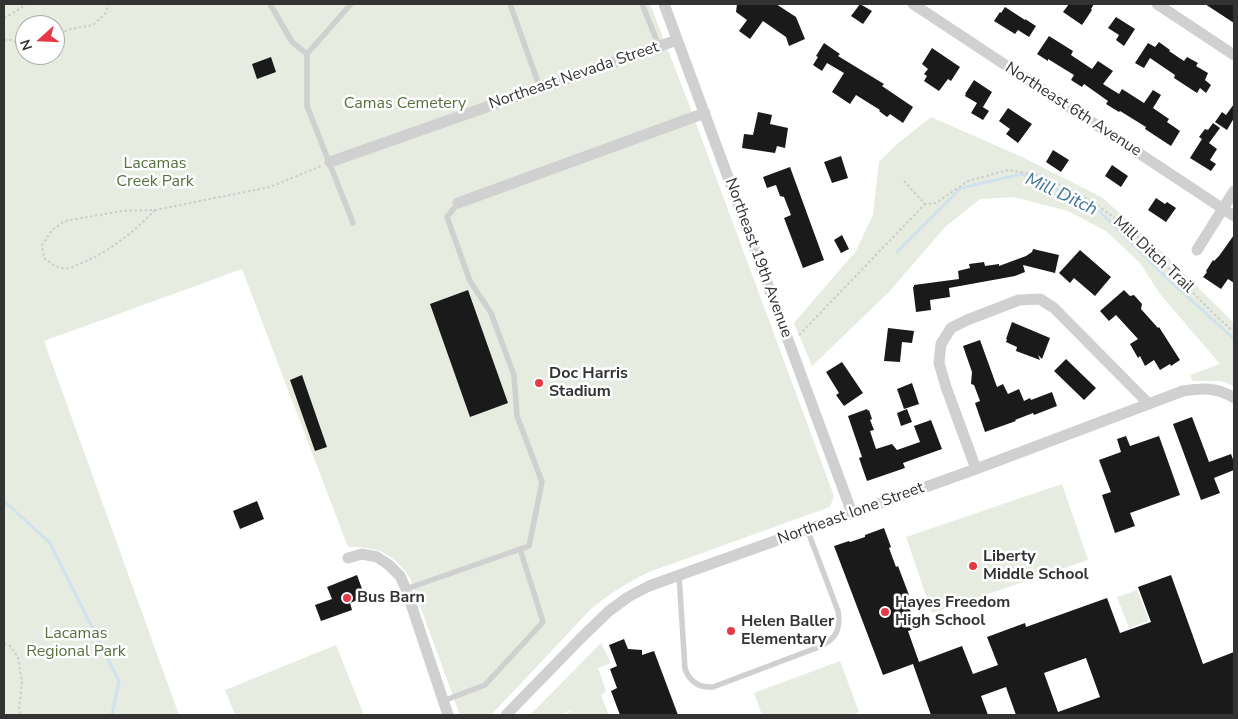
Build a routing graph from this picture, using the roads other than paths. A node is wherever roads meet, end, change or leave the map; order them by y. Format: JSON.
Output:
{"nodes":[{"id":1,"x":270,"y":4,"type":"edge"},
{"id":2,"x":352,"y":4,"type":"edge"},
{"id":3,"x":510,"y":4,"type":"edge"},
{"id":4,"x":642,"y":4,"type":"edge"},
{"id":5,"x":664,"y":4,"type":"edge"},
{"id":6,"x":912,"y":4,"type":"edge"},
{"id":7,"x":1157,"y":4,"type":"edge"},
{"id":8,"x":677,"y":40,"type":"junction"},
{"id":9,"x":659,"y":46,"type":"junction"},
{"id":10,"x":307,"y":54,"type":"junction"},
{"id":11,"x":1234,"y":55,"type":"edge"},
{"id":12,"x":540,"y":88,"type":"junction"},
{"id":13,"x":705,"y":113,"type":"junction"},
{"id":14,"x":330,"y":162,"type":"junction"},
{"id":15,"x":1234,"y":191,"type":"edge"},
{"id":16,"x":458,"y":203,"type":"joint"},
{"id":17,"x":1222,"y":208,"type":"junction"},
{"id":18,"x":1234,"y":216,"type":"edge"},
{"id":19,"x":354,"y":223,"type":"dead end"},
{"id":20,"x":1197,"y":250,"type":"dead end"},
{"id":21,"x":1234,"y":398,"type":"edge"},
{"id":22,"x":1149,"y":404,"type":"junction"},
{"id":23,"x":976,"y":469,"type":"junction"},
{"id":24,"x":852,"y":513,"type":"junction"},
{"id":25,"x":807,"y":529,"type":"junction"},
{"id":26,"x":520,"y":549,"type":"junction"},
{"id":27,"x":348,"y":558,"type":"dead end"},
{"id":28,"x":679,"y":575,"type":"junction"},
{"id":29,"x":406,"y":589,"type":"junction"},
{"id":30,"x":443,"y":701,"type":"junction"},
{"id":31,"x":448,"y":715,"type":"edge"},
{"id":32,"x":506,"y":715,"type":"edge"}],
"edges":[{"from":1,"to":10,"type":"lane"},
{"from":2,"to":10,"type":"lane"},
{"from":3,"to":12,"type":"lane"},
{"from":4,"to":9,"type":"lane"},
{"from":5,"to":8,"type":"street","name":"Northeast 19th Avenue"},
{"from":6,"to":17,"type":"street","name":"Northeast 6th Avenue"},
{"from":7,"to":11,"type":"street"},
{"from":8,"to":9,"type":"street","name":"Northeast Nevada Street"},
{"from":8,"to":13,"type":"street","name":"Northeast 19th Avenue"},
{"from":9,"to":12,"type":"street","name":"Northeast Nevada Street"},
{"from":10,"to":14,"type":"lane"},
{"from":12,"to":14,"type":"street","name":"Northeast Nevada Street"},
{"from":13,"to":16,"type":"street"},
{"from":13,"to":24,"type":"street","name":"Northeast 19th Avenue"},
{"from":14,"to":19,"type":"lane"},
{"from":15,"to":17,"type":"street"},
{"from":16,"to":26,"type":"lane"},
{"from":17,"to":18,"type":"street","name":"Northeast 6th Avenue"},
{"from":17,"to":20,"type":"street"},
{"from":21,"to":22,"type":"street","name":"Northeast Ione Street"},
{"from":22,"to":23,"type":"street","name":"Northeast Ione Street"},
{"from":22,"to":23,"type":"street"},
{"from":23,"to":24,"type":"street","name":"Northeast Ione Street"},
{"from":24,"to":25,"type":"street","name":"Northeast Ione Street"},
{"from":25,"to":28,"type":"street","name":"Northeast Ione Street"},
{"from":25,"to":28,"type":"lane"},
{"from":26,"to":29,"type":"lane"},
{"from":26,"to":30,"type":"lane"},
{"from":27,"to":29,"type":"street"},
{"from":28,"to":32,"type":"street","name":"Northeast Ione Street"},
{"from":29,"to":30,"type":"street"},
{"from":30,"to":31,"type":"street"}]}
